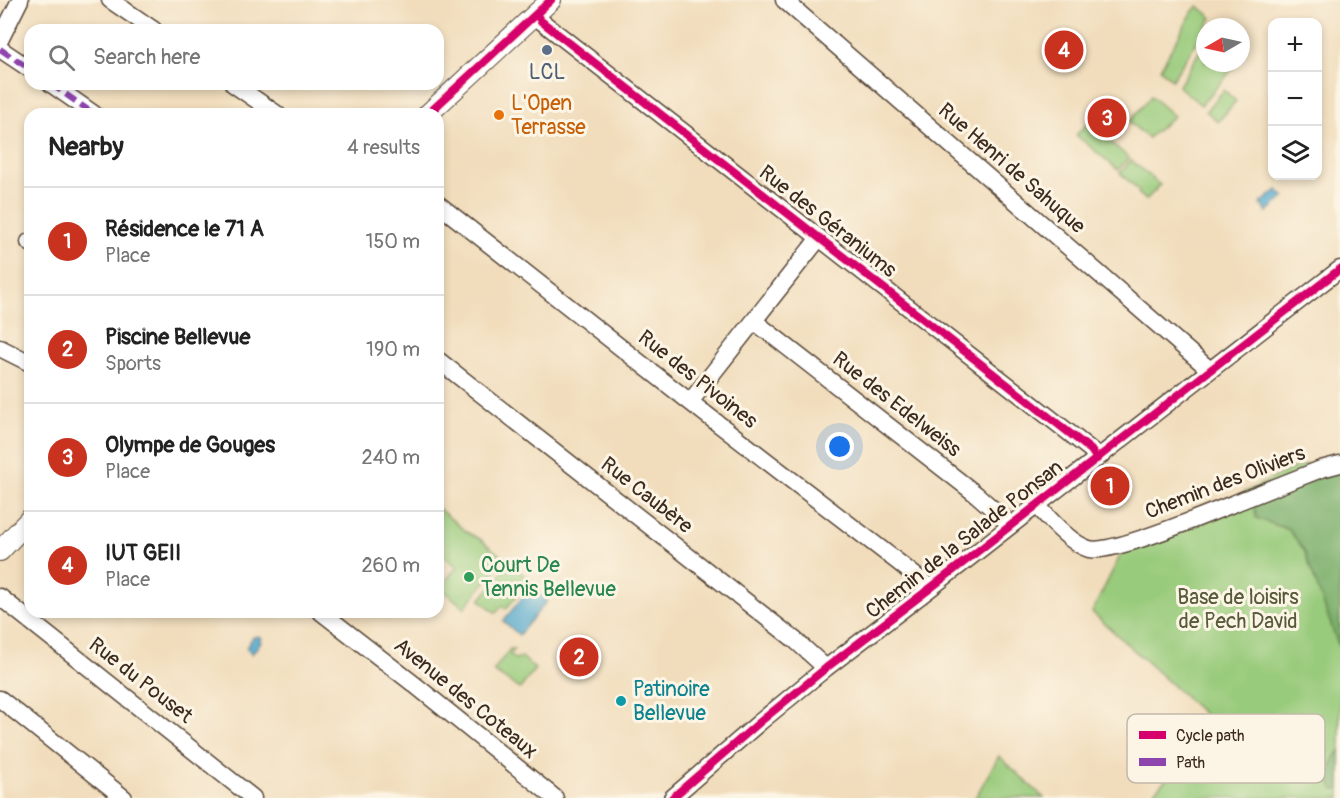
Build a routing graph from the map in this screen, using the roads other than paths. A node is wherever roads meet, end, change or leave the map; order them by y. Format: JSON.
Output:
{"nodes":[{"id":1,"x":20,"y":0,"type":"edge"},
{"id":2,"x":110,"y":0,"type":"edge"},
{"id":3,"x":551,"y":0,"type":"edge"},
{"id":4,"x":784,"y":0,"type":"edge"},
{"id":5,"x":536,"y":14,"type":"junction"},
{"id":6,"x":145,"y":24,"type":"edge"},
{"id":7,"x":0,"y":40,"type":"edge"},
{"id":8,"x":0,"y":49,"type":"edge"},
{"id":9,"x":24,"y":65,"type":"edge"},
{"id":10,"x":60,"y":90,"type":"edge"},
{"id":11,"x":242,"y":90,"type":"edge"},
{"id":12,"x":85,"y":108,"type":"edge"},
{"id":13,"x":268,"y":108,"type":"edge"},
{"id":14,"x":434,"y":108,"type":"edge"},
{"id":15,"x":444,"y":209,"type":"edge"},
{"id":16,"x":819,"y":238,"type":"junction"},
{"id":17,"x":1340,"y":269,"type":"edge"},
{"id":18,"x":754,"y":321,"type":"junction"},
{"id":19,"x":0,"y":348,"type":"edge"},
{"id":20,"x":24,"y":360,"type":"edge"},
{"id":21,"x":444,"y":365,"type":"edge"},
{"id":22,"x":1210,"y":370,"type":"junction"},
{"id":23,"x":690,"y":402,"type":"junction"},
{"id":24,"x":1097,"y":459,"type":"junction"},
{"id":25,"x":1340,"y":464,"type":"edge"},
{"id":26,"x":1037,"y":505,"type":"junction"},
{"id":27,"x":24,"y":525,"type":"edge"},
{"id":28,"x":1011,"y":525,"type":"junction"},
{"id":29,"x":0,"y":551,"type":"edge"},
{"id":30,"x":928,"y":590,"type":"junction"},
{"id":31,"x":0,"y":597,"type":"edge"},
{"id":32,"x":24,"y":616,"type":"edge"},
{"id":33,"x":26,"y":618,"type":"edge"},
{"id":34,"x":329,"y":618,"type":"edge"},
{"id":35,"x":826,"y":668,"type":"junction"},
{"id":36,"x":0,"y":699,"type":"edge"},
{"id":37,"x":124,"y":798,"type":"edge"},
{"id":38,"x":253,"y":798,"type":"edge"},
{"id":39,"x":555,"y":798,"type":"edge"},
{"id":40,"x":672,"y":798,"type":"edge"}],
"edges":[{"from":1,"to":7,"type":"street"},
{"from":2,"to":6,"type":"street"},
{"from":3,"to":5,"type":"main road"},
{"from":4,"to":22,"type":"street","name":"Rue Henri de Sahuque"},
{"from":5,"to":14,"type":"main road"},
{"from":5,"to":16,"type":"street","name":"Rue des Géraniums"},
{"from":8,"to":9,"type":"street"},
{"from":10,"to":12,"type":"street"},
{"from":11,"to":13,"type":"street"},
{"from":15,"to":23,"type":"street","name":"Rue des Pivoines"},
{"from":16,"to":18,"type":"street"},
{"from":16,"to":24,"type":"street","name":"Rue des Géraniums"},
{"from":17,"to":22,"type":"street","name":"Chemin de la Salade Ponsan"},
{"from":18,"to":23,"type":"street"},
{"from":18,"to":28,"type":"street","name":"Rue des Edelweiss"},
{"from":19,"to":20,"type":"street"},
{"from":21,"to":35,"type":"street","name":"Rue Caubère"},
{"from":22,"to":24,"type":"street","name":"Chemin de la Salade Ponsan"},
{"from":23,"to":30,"type":"street","name":"Rue des Pivoines"},
{"from":24,"to":26,"type":"street","name":"Chemin de la Salade Ponsan"},
{"from":25,"to":26,"type":"street","name":"Chemin des Oliviers"},
{"from":26,"to":28,"type":"street","name":"Chemin de la Salade Ponsan"},
{"from":27,"to":29,"type":"main road"},
{"from":28,"to":30,"type":"street","name":"Chemin de la Salade Ponsan"},
{"from":30,"to":35,"type":"street","name":"Chemin de la Salade Ponsan"},
{"from":31,"to":32,"type":"street","name":"Rue du Pouset"},
{"from":33,"to":38,"type":"street","name":"Rue du Pouset"},
{"from":34,"to":39,"type":"street","name":"Avenue des Coteaux"},
{"from":35,"to":40,"type":"street","name":"Chemin de la Salade Ponsan"},
{"from":36,"to":37,"type":"street"}]}
